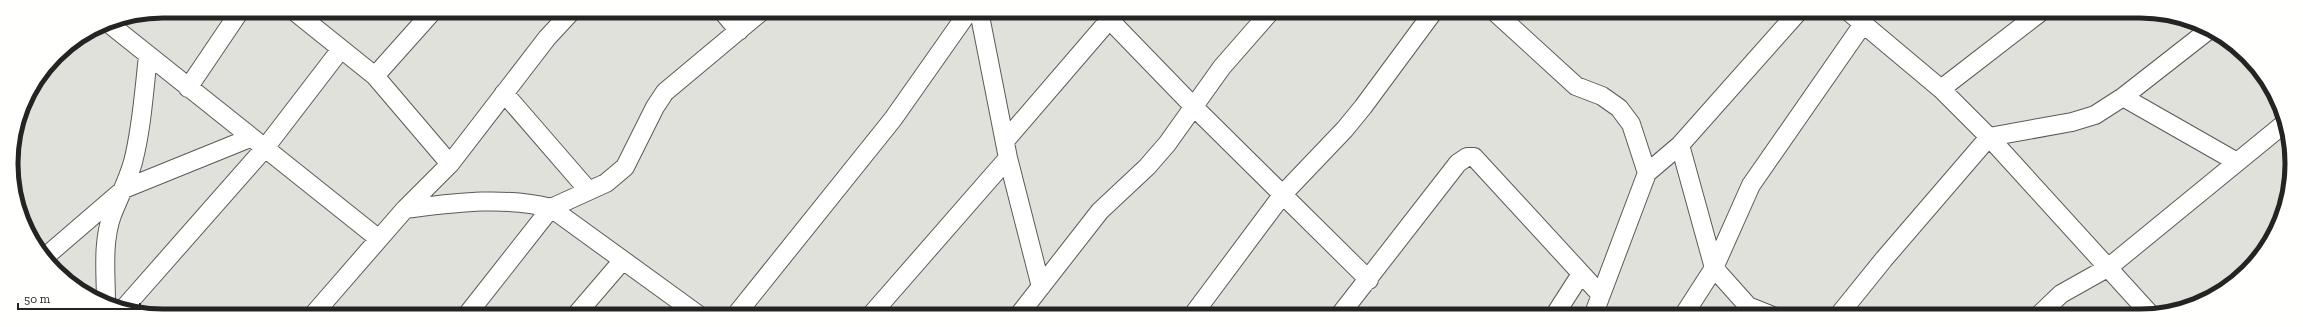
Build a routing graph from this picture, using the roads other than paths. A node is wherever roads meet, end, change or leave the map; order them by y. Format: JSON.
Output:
{"nodes":[{"id":1,"x":235,"y":18,"type":"edge"},
{"id":2,"x":303,"y":18,"type":"edge"},
{"id":3,"x":427,"y":18,"type":"edge"},
{"id":4,"x":565,"y":18,"type":"edge"},
{"id":5,"x":728,"y":18,"type":"edge"},
{"id":6,"x":754,"y":18,"type":"edge"},
{"id":7,"x":964,"y":18,"type":"edge"},
{"id":8,"x":980,"y":18,"type":"edge"},
{"id":9,"x":1106,"y":18,"type":"edge"},
{"id":10,"x":1113,"y":18,"type":"edge"},
{"id":11,"x":1265,"y":18,"type":"edge"},
{"id":12,"x":1429,"y":18,"type":"edge"},
{"id":13,"x":1502,"y":18,"type":"edge"},
{"id":14,"x":1793,"y":18,"type":"edge"},
{"id":15,"x":1856,"y":18,"type":"edge"},
{"id":16,"x":2033,"y":18,"type":"edge"},
{"id":17,"x":1863,"y":24,"type":"junction"},
{"id":18,"x":113,"y":27,"type":"edge"},
{"id":19,"x":739,"y":31,"type":"junction"},
{"id":20,"x":2205,"y":33,"type":"edge"},
{"id":21,"x":341,"y":49,"type":"junction"},
{"id":22,"x":148,"y":56,"type":"junction"},
{"id":23,"x":375,"y":76,"type":"junction"},
{"id":24,"x":188,"y":88,"type":"junction"},
{"id":25,"x":1941,"y":89,"type":"junction"},
{"id":26,"x":504,"y":93,"type":"junction"},
{"id":27,"x":2123,"y":97,"type":"junction"},
{"id":28,"x":1194,"y":107,"type":"junction"},
{"id":29,"x":2280,"y":126,"type":"edge"},
{"id":30,"x":1989,"y":137,"type":"junction"},
{"id":31,"x":250,"y":138,"type":"junction"},
{"id":32,"x":1680,"y":145,"type":"junction"},
{"id":33,"x":265,"y":148,"type":"junction"},
{"id":34,"x":1007,"y":149,"type":"junction"},
{"id":35,"x":2237,"y":162,"type":"junction"},
{"id":36,"x":450,"y":164,"type":"junction"},
{"id":37,"x":1647,"y":173,"type":"junction"},
{"id":38,"x":124,"y":189,"type":"junction"},
{"id":39,"x":588,"y":190,"type":"junction"},
{"id":40,"x":1283,"y":194,"type":"junction"},
{"id":41,"x":551,"y":208,"type":"junction"},
{"id":42,"x":405,"y":209,"type":"junction"},
{"id":43,"x":379,"y":239,"type":"junction"},
{"id":44,"x":49,"y":253,"type":"edge"},
{"id":45,"x":623,"y":260,"type":"junction"},
{"id":46,"x":2109,"y":267,"type":"junction"},
{"id":47,"x":1714,"y":268,"type":"junction"},
{"id":48,"x":1581,"y":274,"type":"junction"},
{"id":49,"x":1369,"y":280,"type":"junction"},
{"id":50,"x":1041,"y":286,"type":"junction"},
{"id":51,"x":1601,"y":295,"type":"junction"},
{"id":52,"x":106,"y":297,"type":"edge"},
{"id":53,"x":127,"y":304,"type":"edge"},
{"id":54,"x":318,"y":309,"type":"edge"},
{"id":55,"x":472,"y":309,"type":"edge"},
{"id":56,"x":581,"y":309,"type":"edge"},
{"id":57,"x":690,"y":309,"type":"edge"},
{"id":58,"x":741,"y":309,"type":"edge"},
{"id":59,"x":876,"y":309,"type":"edge"},
{"id":60,"x":1023,"y":309,"type":"edge"},
{"id":61,"x":1197,"y":309,"type":"edge"},
{"id":62,"x":1345,"y":309,"type":"edge"},
{"id":63,"x":1558,"y":309,"type":"edge"},
{"id":64,"x":1596,"y":309,"type":"edge"},
{"id":65,"x":1688,"y":309,"type":"edge"},
{"id":66,"x":1756,"y":309,"type":"edge"},
{"id":67,"x":1844,"y":309,"type":"edge"},
{"id":68,"x":2045,"y":309,"type":"edge"},
{"id":69,"x":2146,"y":309,"type":"edge"}],
"edges":[{"from":1,"to":24,"type":"street"},
{"from":2,"to":21,"type":"street"},
{"from":3,"to":23,"type":"street"},
{"from":4,"to":26,"type":"street"},
{"from":5,"to":19,"type":"street"},
{"from":6,"to":19,"type":"street"},
{"from":7,"to":58,"type":"street"},
{"from":8,"to":34,"type":"street"},
{"from":9,"to":34,"type":"street"},
{"from":10,"to":28,"type":"street"},
{"from":11,"to":28,"type":"street"},
{"from":12,"to":40,"type":"street"},
{"from":13,"to":37,"type":"street"},
{"from":14,"to":32,"type":"street"},
{"from":15,"to":17,"type":"street"},
{"from":16,"to":25,"type":"street"},
{"from":17,"to":25,"type":"street"},
{"from":17,"to":47,"type":"street"},
{"from":18,"to":22,"type":"street"},
{"from":19,"to":39,"type":"street"},
{"from":20,"to":27,"type":"street"},
{"from":21,"to":23,"type":"street"},
{"from":21,"to":33,"type":"street"},
{"from":22,"to":24,"type":"street"},
{"from":22,"to":38,"type":"street"},
{"from":23,"to":36,"type":"street"},
{"from":24,"to":31,"type":"street"},
{"from":25,"to":30,"type":"street"},
{"from":26,"to":36,"type":"street"},
{"from":26,"to":39,"type":"street"},
{"from":27,"to":30,"type":"street"},
{"from":27,"to":35,"type":"street"},
{"from":28,"to":40,"type":"street"},
{"from":28,"to":50,"type":"street"},
{"from":29,"to":35,"type":"street"},
{"from":30,"to":46,"type":"street"},
{"from":30,"to":67,"type":"street"},
{"from":31,"to":33,"type":"street"},
{"from":31,"to":38,"type":"street"},
{"from":32,"to":37,"type":"street"},
{"from":32,"to":47,"type":"street"},
{"from":33,"to":43,"type":"street"},
{"from":33,"to":53,"type":"street"},
{"from":34,"to":50,"type":"street"},
{"from":34,"to":59,"type":"street"},
{"from":35,"to":46,"type":"street"},
{"from":36,"to":42,"type":"street"},
{"from":37,"to":51,"type":"street"},
{"from":38,"to":44,"type":"street"},
{"from":38,"to":52,"type":"street"},
{"from":39,"to":41,"type":"street"},
{"from":40,"to":49,"type":"street"},
{"from":40,"to":61,"type":"street"},
{"from":41,"to":42,"type":"street"},
{"from":41,"to":45,"type":"street"},
{"from":41,"to":55,"type":"street"},
{"from":42,"to":43,"type":"street"},
{"from":43,"to":54,"type":"street"},
{"from":45,"to":56,"type":"street"},
{"from":45,"to":57,"type":"street"},
{"from":46,"to":68,"type":"street"},
{"from":46,"to":69,"type":"street"},
{"from":47,"to":65,"type":"street"},
{"from":47,"to":66,"type":"street"},
{"from":48,"to":49,"type":"street"},
{"from":48,"to":51,"type":"street"},
{"from":48,"to":63,"type":"street"},
{"from":49,"to":62,"type":"street"},
{"from":50,"to":60,"type":"street"},
{"from":51,"to":64,"type":"street"}]}
